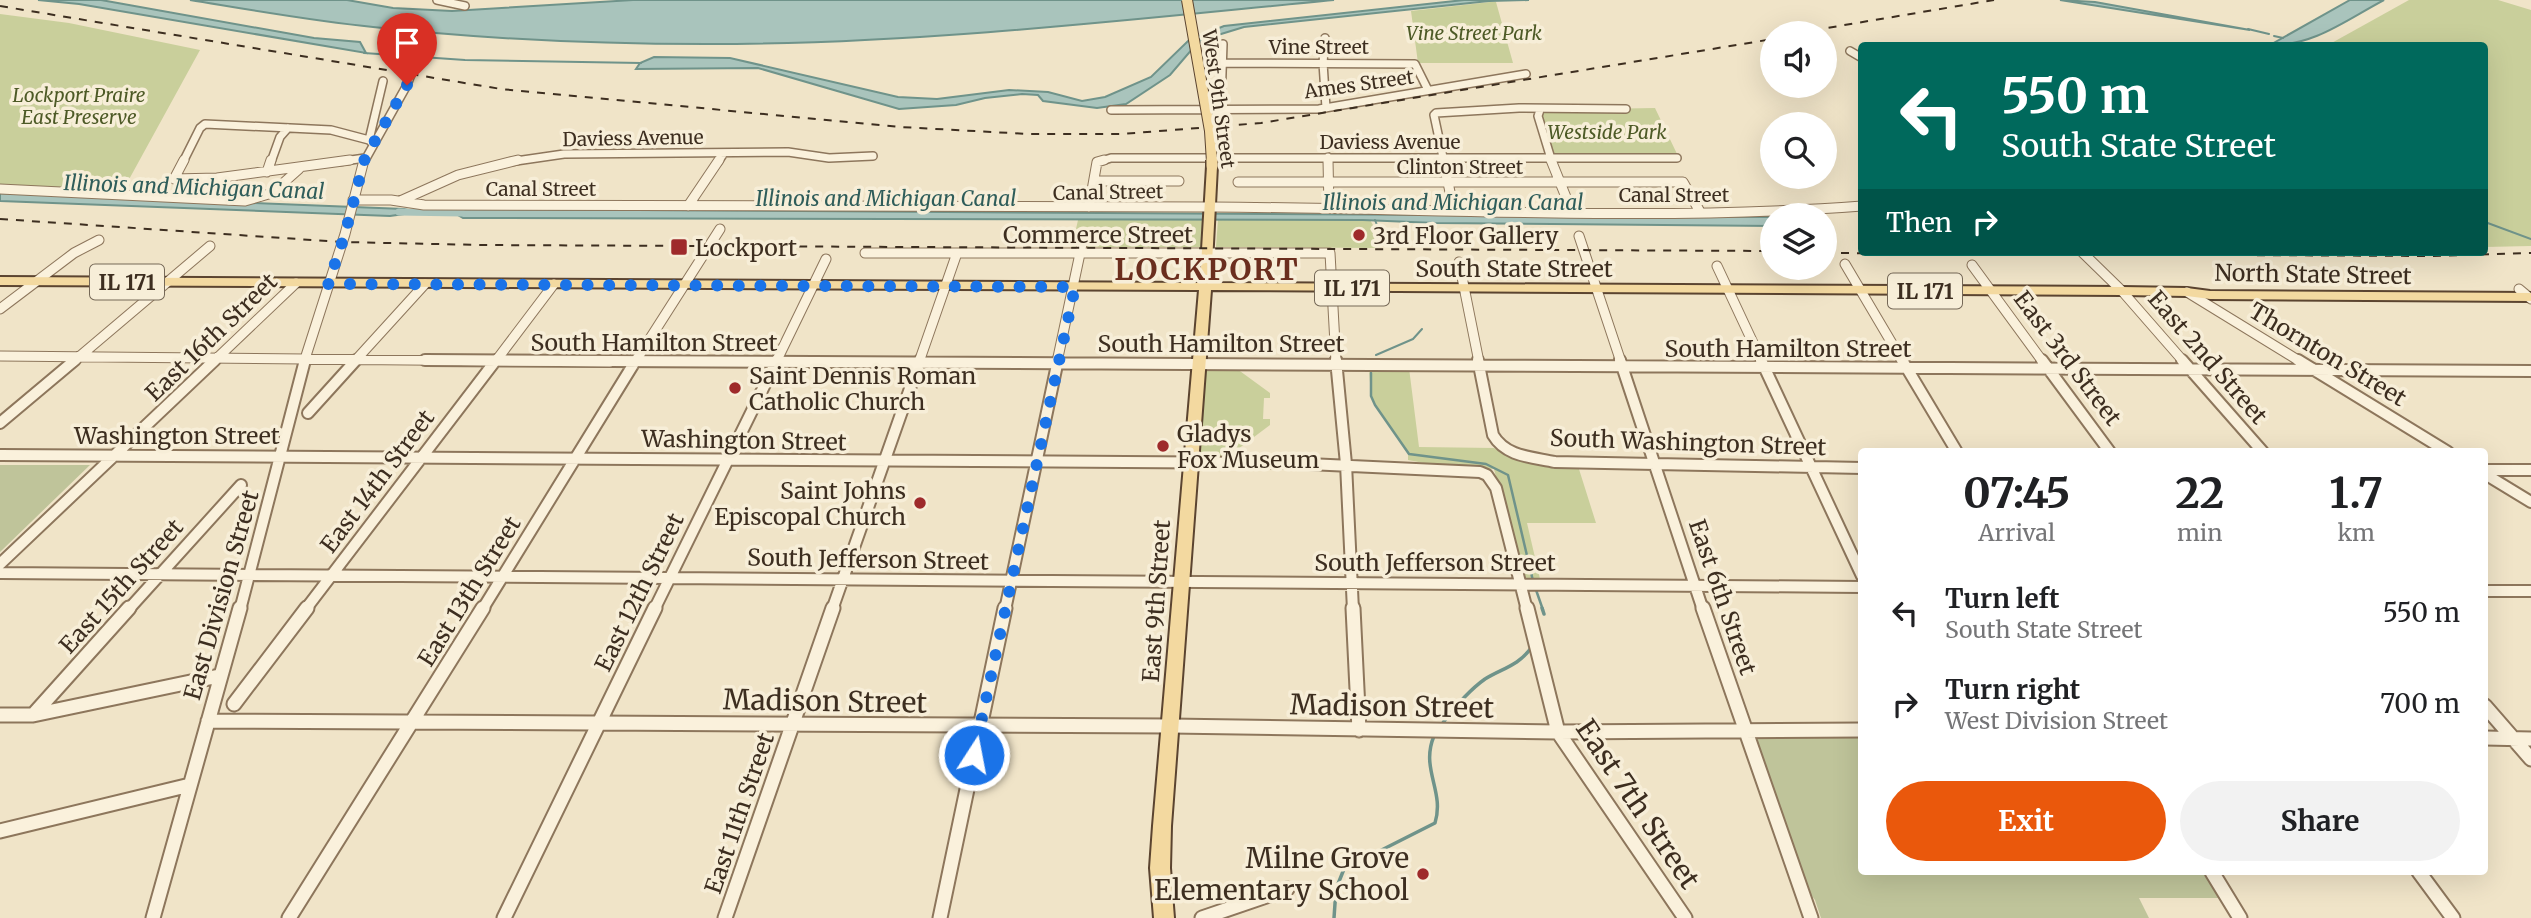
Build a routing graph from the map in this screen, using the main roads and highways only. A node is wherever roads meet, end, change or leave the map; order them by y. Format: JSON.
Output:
{"nodes":[{"id":1,"x":1187,"y":0,"type":"edge"},
{"id":2,"x":0,"y":281,"type":"edge"},
{"id":3,"x":1205,"y":287,"type":"junction"},
{"id":4,"x":2187,"y":292,"type":"joint"},
{"id":5,"x":2528,"y":294,"type":"edge"},
{"id":6,"x":1164,"y":918,"type":"edge"}],
"edges":[{"from":1,"to":3,"type":"main road","name":"West 9th Street","bridge":true},
{"from":2,"to":3,"type":"main road","name":"South State Street","number":"IL 171"},
{"from":3,"to":4,"type":"main road","name":"South State Street","number":"IL 171"},
{"from":3,"to":6,"type":"main road","name":"East 9th Street"},
{"from":4,"to":5,"type":"main road","name":"North State Street","number":"IL 171"}]}
